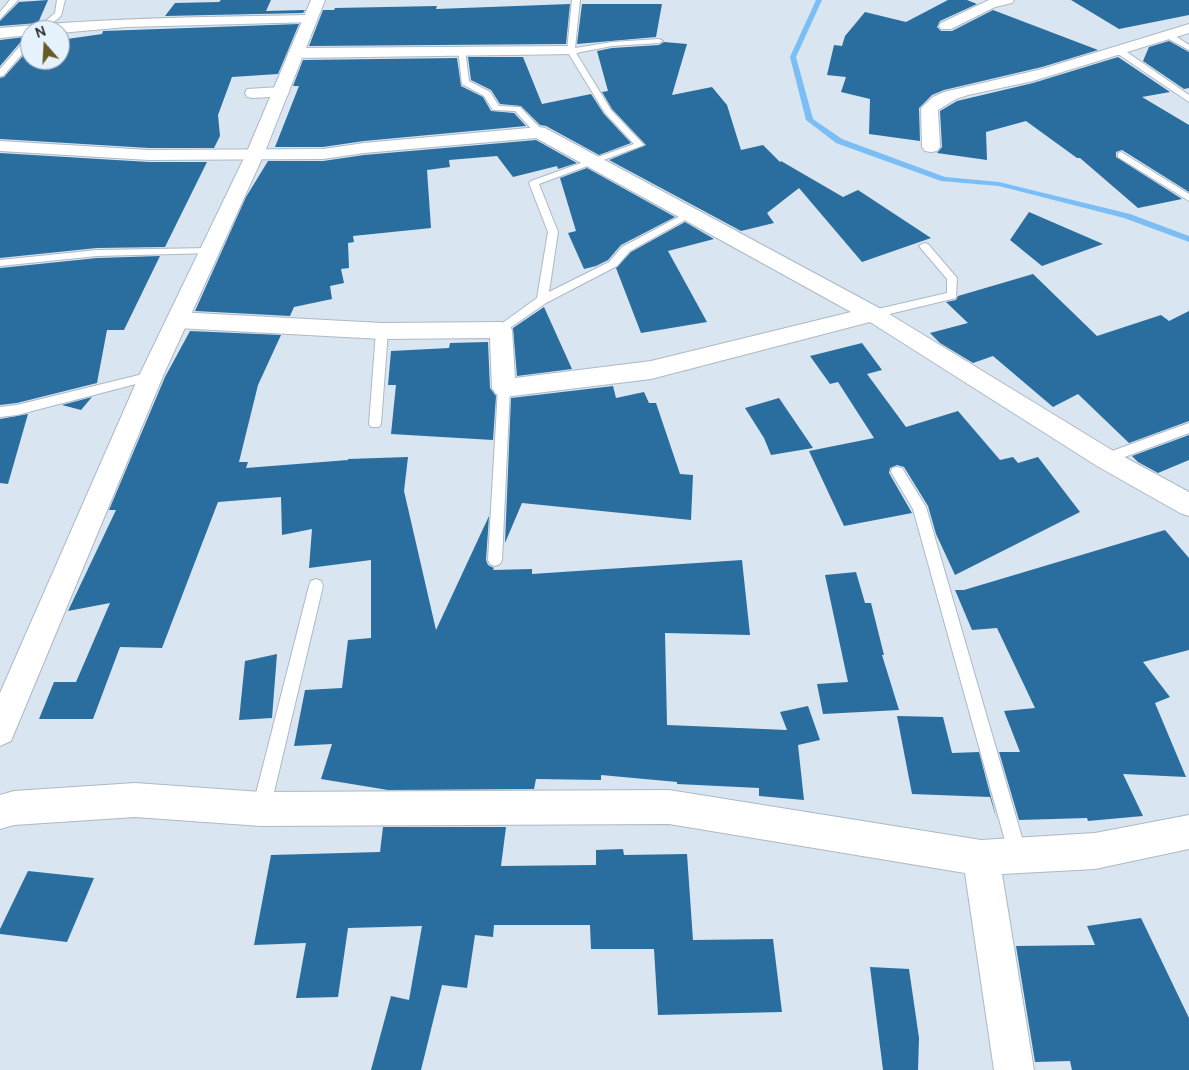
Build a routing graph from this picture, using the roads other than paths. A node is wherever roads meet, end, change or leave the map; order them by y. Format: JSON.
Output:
{"nodes":[{"id":1,"x":14,"y":0,"type":"edge"},
{"id":2,"x":61,"y":0,"type":"edge"},
{"id":3,"x":576,"y":0,"type":"edge"},
{"id":4,"x":1007,"y":0,"type":"edge"},
{"id":5,"x":314,"y":10,"type":"edge"},
{"id":6,"x":0,"y":18,"type":"edge"},
{"id":7,"x":51,"y":20,"type":"edge"},
{"id":8,"x":946,"y":26,"type":"dead end"},
{"id":9,"x":70,"y":28,"type":"edge"},
{"id":10,"x":1189,"y":28,"type":"edge"},
{"id":11,"x":20,"y":31,"type":"edge"},
{"id":12,"x":0,"y":32,"type":"edge"},
{"id":13,"x":1168,"y":35,"type":"junction"},
{"id":14,"x":659,"y":41,"type":"dead end"},
{"id":15,"x":1189,"y":48,"type":"edge"},
{"id":16,"x":460,"y":50,"type":"junction"},
{"id":17,"x":1118,"y":50,"type":"junction"},
{"id":18,"x":20,"y":51,"type":"edge"},
{"id":19,"x":571,"y":51,"type":"junction"},
{"id":20,"x":296,"y":53,"type":"junction"},
{"id":21,"x":0,"y":74,"type":"edge"},
{"id":22,"x":281,"y":92,"type":"junction"},
{"id":23,"x":253,"y":93,"type":"dead end"},
{"id":24,"x":1189,"y":99,"type":"edge"},
{"id":25,"x":538,"y":132,"type":"junction"},
{"id":26,"x":0,"y":146,"type":"edge"},
{"id":27,"x":931,"y":147,"type":"dead end"},
{"id":28,"x":255,"y":154,"type":"junction"},
{"id":29,"x":1122,"y":155,"type":"dead end"},
{"id":30,"x":591,"y":161,"type":"junction"},
{"id":31,"x":1189,"y":198,"type":"edge"},
{"id":32,"x":689,"y":215,"type":"junction"},
{"id":33,"x":924,"y":246,"type":"dead end"},
{"id":34,"x":209,"y":251,"type":"junction"},
{"id":35,"x":0,"y":263,"type":"edge"},
{"id":36,"x":542,"y":300,"type":"junction"},
{"id":37,"x":873,"y":314,"type":"junction"},
{"id":38,"x":177,"y":320,"type":"junction"},
{"id":39,"x":501,"y":330,"type":"junction"},
{"id":40,"x":382,"y":332,"type":"junction"},
{"id":41,"x":151,"y":376,"type":"junction"},
{"id":42,"x":504,"y":388,"type":"junction"},
{"id":43,"x":0,"y":412,"type":"edge"},
{"id":44,"x":374,"y":424,"type":"dead end"},
{"id":45,"x":1189,"y":428,"type":"edge"},
{"id":46,"x":1106,"y":458,"type":"junction"},
{"id":47,"x":897,"y":472,"type":"dead end"},
{"id":48,"x":1189,"y":505,"type":"edge"},
{"id":49,"x":494,"y":560,"type":"dead end"},
{"id":50,"x":316,"y":586,"type":"dead end"},
{"id":51,"x":0,"y":730,"type":"edge"},
{"id":52,"x":261,"y":809,"type":"junction"},
{"id":53,"x":0,"y":812,"type":"edge"},
{"id":54,"x":1189,"y":832,"type":"edge"},
{"id":55,"x":1018,"y":855,"type":"junction"},
{"id":56,"x":981,"y":858,"type":"junction"},
{"id":57,"x":1014,"y":1070,"type":"edge"}],
"edges":[{"from":1,"to":6,"type":"lane"},
{"from":2,"to":7,"type":"lane"},
{"from":3,"to":19,"type":"lane"},
{"from":4,"to":8,"type":"street"},
{"from":5,"to":9,"type":"street"},
{"from":5,"to":20,"type":"street"},
{"from":10,"to":13,"type":"street"},
{"from":11,"to":12,"type":"street"},
{"from":13,"to":15,"type":"lane"},
{"from":13,"to":17,"type":"street"},
{"from":14,"to":19,"type":"lane"},
{"from":16,"to":19,"type":"street"},
{"from":16,"to":20,"type":"street"},
{"from":16,"to":25,"type":"lane"},
{"from":17,"to":24,"type":"lane"},
{"from":17,"to":27,"type":"street"},
{"from":18,"to":21,"type":"lane"},
{"from":19,"to":30,"type":"lane"},
{"from":20,"to":22,"type":"street"},
{"from":22,"to":23,"type":"street"},
{"from":22,"to":28,"type":"street"},
{"from":25,"to":28,"type":"street"},
{"from":25,"to":30,"type":"street"},
{"from":26,"to":28,"type":"street"},
{"from":28,"to":34,"type":"street"},
{"from":29,"to":31,"type":"lane"},
{"from":30,"to":32,"type":"street"},
{"from":30,"to":36,"type":"lane"},
{"from":32,"to":36,"type":"lane"},
{"from":32,"to":37,"type":"street"},
{"from":33,"to":37,"type":"lane"},
{"from":34,"to":35,"type":"lane"},
{"from":34,"to":38,"type":"street"},
{"from":36,"to":39,"type":"lane"},
{"from":37,"to":42,"type":"street"},
{"from":37,"to":46,"type":"street"},
{"from":38,"to":40,"type":"street"},
{"from":38,"to":41,"type":"street"},
{"from":39,"to":40,"type":"street"},
{"from":39,"to":42,"type":"street"},
{"from":40,"to":44,"type":"lane"},
{"from":41,"to":43,"type":"lane"},
{"from":41,"to":51,"type":"street"},
{"from":42,"to":49,"type":"lane"},
{"from":45,"to":46,"type":"lane"},
{"from":46,"to":48,"type":"street"},
{"from":47,"to":55,"type":"lane"},
{"from":50,"to":52,"type":"lane"},
{"from":52,"to":53,"type":"street"},
{"from":52,"to":56,"type":"street"},
{"from":54,"to":55,"type":"street"},
{"from":55,"to":56,"type":"street"},
{"from":56,"to":57,"type":"street"}]}
